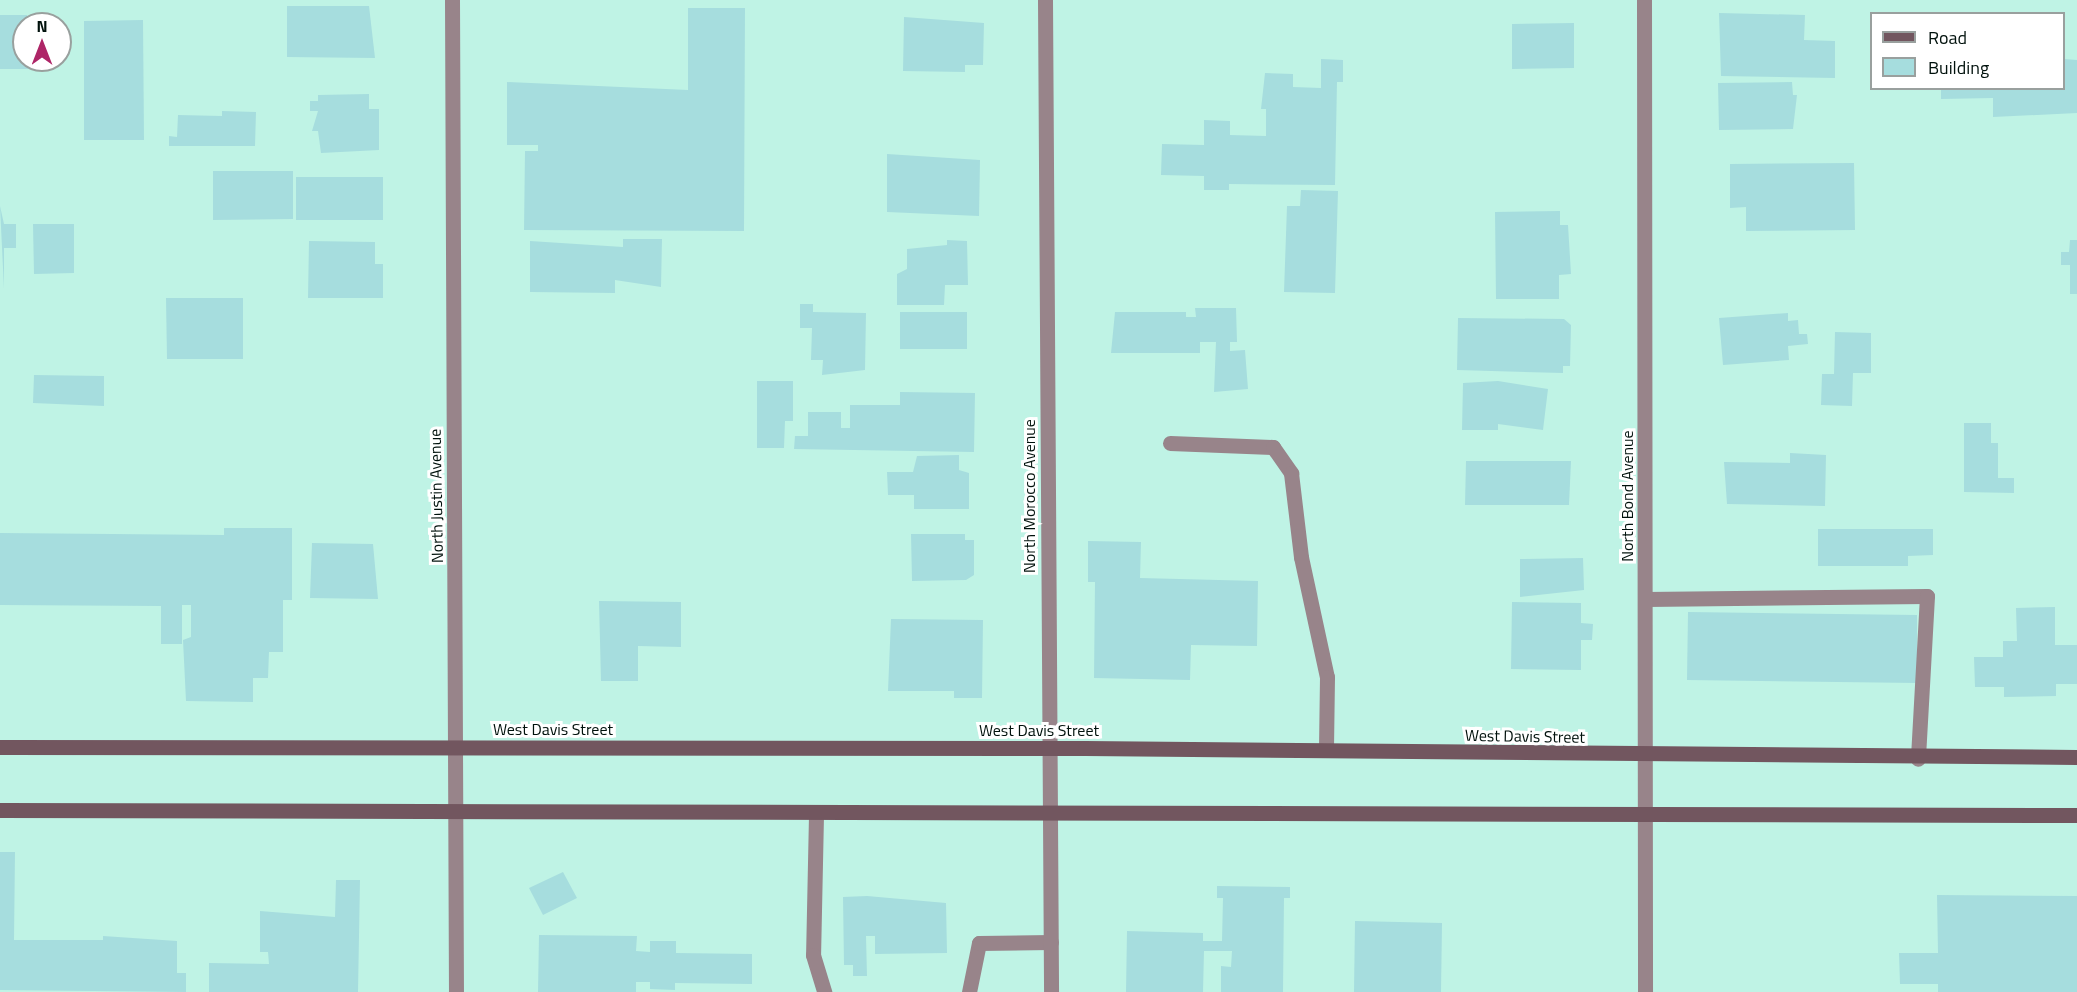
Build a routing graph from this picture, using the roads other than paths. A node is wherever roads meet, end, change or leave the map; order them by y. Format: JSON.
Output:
{"nodes":[{"id":1,"x":452,"y":0,"type":"edge"},
{"id":2,"x":1045,"y":0,"type":"edge"},
{"id":3,"x":1644,"y":0,"type":"edge"},
{"id":4,"x":1170,"y":443,"type":"dead end"},
{"id":5,"x":1646,"y":599,"type":"junction"},
{"id":6,"x":457,"y":746,"type":"junction"},
{"id":7,"x":0,"y":747,"type":"edge"},
{"id":8,"x":1048,"y":748,"type":"junction"},
{"id":9,"x":1326,"y":750,"type":"junction"},
{"id":10,"x":1643,"y":757,"type":"junction"},
{"id":11,"x":2077,"y":757,"type":"edge"},
{"id":12,"x":1918,"y":759,"type":"junction"},
{"id":13,"x":0,"y":810,"type":"edge"},
{"id":14,"x":457,"y":812,"type":"junction"},
{"id":15,"x":1049,"y":814,"type":"junction"},
{"id":16,"x":816,"y":815,"type":"junction"},
{"id":17,"x":2077,"y":815,"type":"edge"},
{"id":18,"x":1644,"y":816,"type":"junction"},
{"id":19,"x":1051,"y":942,"type":"junction"},
{"id":20,"x":456,"y":992,"type":"edge"},
{"id":21,"x":824,"y":992,"type":"edge"},
{"id":22,"x":969,"y":992,"type":"edge"},
{"id":23,"x":1051,"y":992,"type":"edge"},
{"id":24,"x":1645,"y":992,"type":"edge"}],
"edges":[{"from":1,"to":6,"type":"street","name":"North Justin Avenue"},
{"from":2,"to":8,"type":"street","name":"North Morocco Avenue"},
{"from":3,"to":5,"type":"street","name":"North Bond Avenue"},
{"from":4,"to":9,"type":"street"},
{"from":5,"to":10,"type":"street","name":"North Bond Avenue"},
{"from":5,"to":12,"type":"street"},
{"from":6,"to":7,"type":"main road","name":"West Davis Street"},
{"from":6,"to":8,"type":"main road","name":"West Davis Street"},
{"from":6,"to":14,"type":"street","name":"North Justin Avenue"},
{"from":8,"to":9,"type":"main road","name":"West Davis Street"},
{"from":8,"to":15,"type":"street","name":"North Morocco Avenue"},
{"from":9,"to":10,"type":"main road","name":"West Davis Street"},
{"from":10,"to":12,"type":"main road","name":"West Davis Street"},
{"from":10,"to":18,"type":"street","name":"North Bond Avenue"},
{"from":11,"to":12,"type":"main road","name":"West Davis Street"},
{"from":13,"to":14,"type":"main road"},
{"from":14,"to":16,"type":"main road"},
{"from":14,"to":20,"type":"street","name":"North Justin Avenue"},
{"from":15,"to":16,"type":"main road"},
{"from":15,"to":18,"type":"main road"},
{"from":15,"to":19,"type":"street","name":"North Morocco Avenue"},
{"from":16,"to":21,"type":"street"},
{"from":17,"to":18,"type":"main road"},
{"from":18,"to":24,"type":"street","name":"North Bond Avenue"},
{"from":19,"to":22,"type":"street"},
{"from":19,"to":23,"type":"street","name":"North Morocco Avenue"}]}
